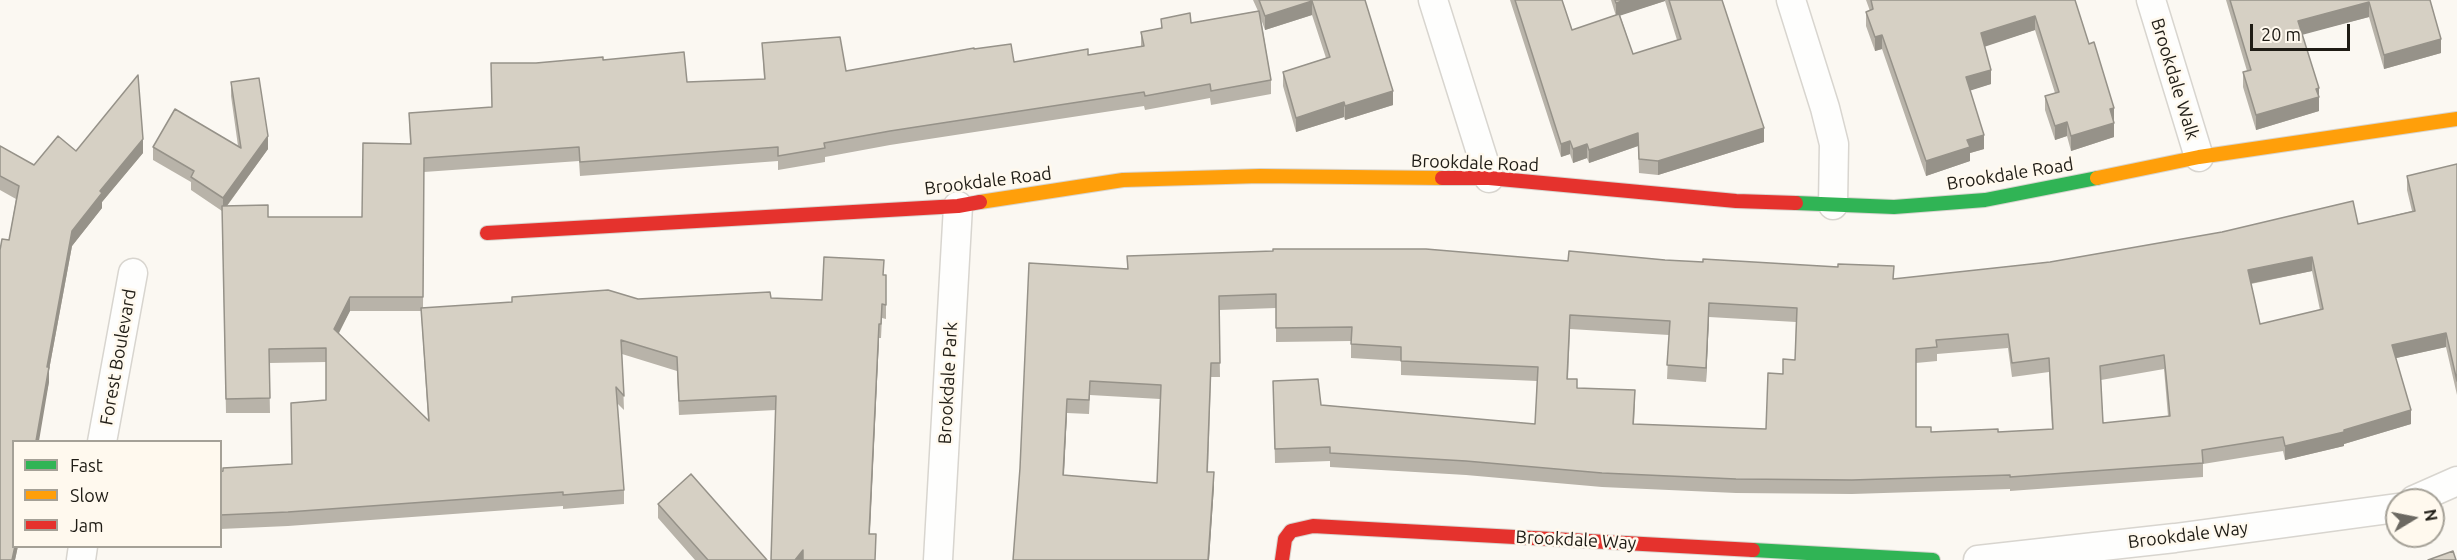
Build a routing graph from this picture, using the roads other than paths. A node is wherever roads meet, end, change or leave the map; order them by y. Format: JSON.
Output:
{"nodes":[{"id":1,"x":1433,"y":0,"type":"edge"},
{"id":2,"x":1791,"y":0,"type":"edge"},
{"id":3,"x":2151,"y":0,"type":"edge"},
{"id":4,"x":2457,"y":119,"type":"edge"},
{"id":5,"x":2199,"y":157,"type":"junction"},
{"id":6,"x":1489,"y":178,"type":"junction"},
{"id":7,"x":1833,"y":205,"type":"junction"},
{"id":8,"x":958,"y":207,"type":"junction"},
{"id":9,"x":487,"y":232,"type":"dead end"},
{"id":10,"x":134,"y":273,"type":"dead end"},
{"id":11,"x":102,"y":440,"type":"edge"},
{"id":12,"x":2457,"y":481,"type":"edge"},
{"id":13,"x":2441,"y":488,"type":"edge"},
{"id":14,"x":2385,"y":510,"type":"edge"},
{"id":15,"x":938,"y":560,"type":"edge"},
{"id":16,"x":1282,"y":560,"type":"edge"},
{"id":17,"x":1933,"y":560,"type":"edge"},
{"id":18,"x":1978,"y":560,"type":"edge"}],
"edges":[{"from":1,"to":6,"type":"street"},
{"from":2,"to":7,"type":"street"},
{"from":3,"to":5,"type":"street","name":"Brookdale Walk"},
{"from":4,"to":5,"type":"street","name":"Brookdale Road"},
{"from":5,"to":7,"type":"street","name":"Brookdale Road"},
{"from":6,"to":7,"type":"street","name":"Brookdale Road"},
{"from":6,"to":8,"type":"street","name":"Brookdale Road"},
{"from":8,"to":9,"type":"street","name":"Brookdale Road"},
{"from":8,"to":15,"type":"street","name":"Brookdale Park"},
{"from":10,"to":11,"type":"street","name":"Forest Boulevard"},
{"from":12,"to":13,"type":"street"},
{"from":14,"to":18,"type":"street","name":"Brookdale Way"},
{"from":16,"to":17,"type":"street","name":"Brookdale Way"}]}
